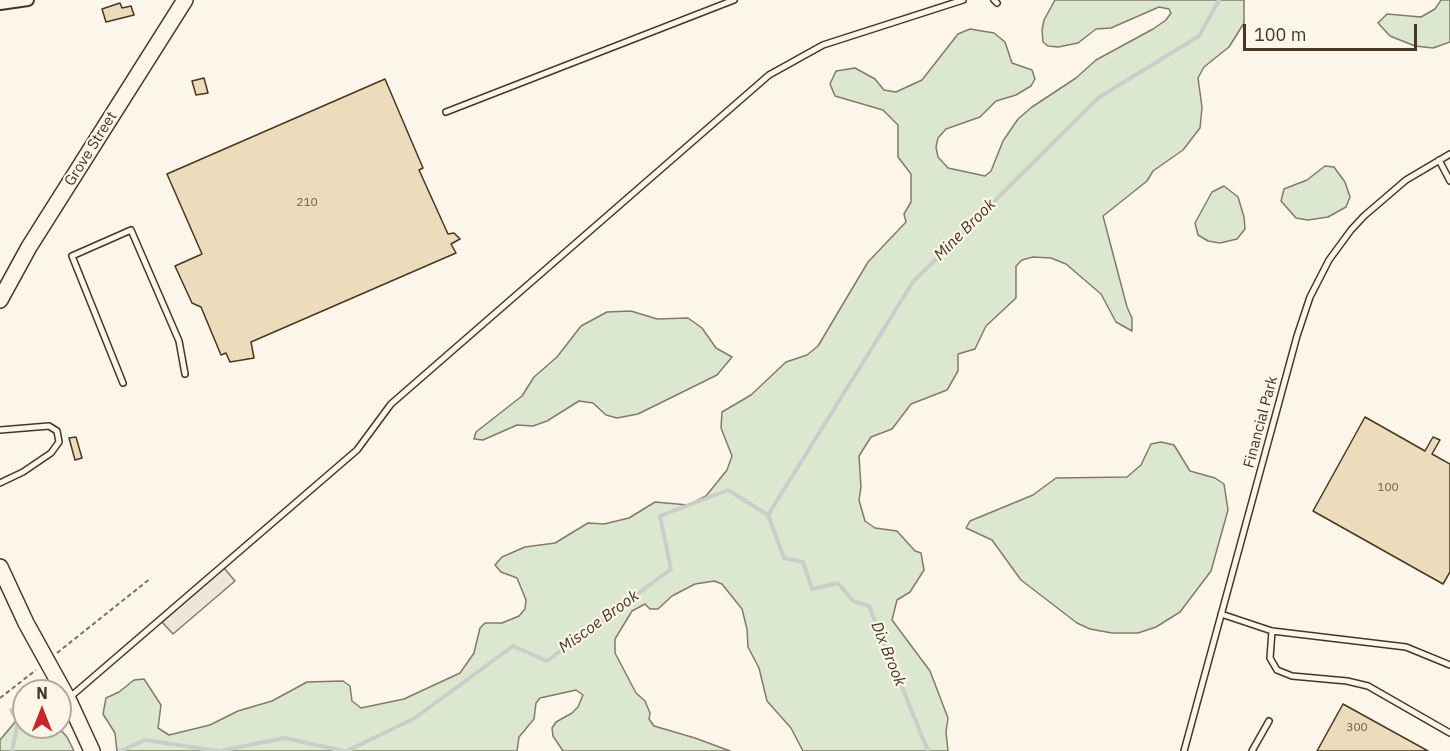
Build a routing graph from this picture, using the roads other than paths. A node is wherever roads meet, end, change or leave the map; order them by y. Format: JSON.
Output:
{"nodes":[{"id":1,"x":28,"y":0,"type":"edge"},
{"id":2,"x":185,"y":0,"type":"edge"},
{"id":3,"x":734,"y":0,"type":"edge"},
{"id":4,"x":963,"y":0,"type":"edge"},
{"id":5,"x":0,"y":4,"type":"edge"},
{"id":6,"x":446,"y":112,"type":"dead end"},
{"id":7,"x":1450,"y":154,"type":"edge"},
{"id":8,"x":1439,"y":160,"type":"junction"},
{"id":9,"x":1450,"y":181,"type":"edge"},
{"id":10,"x":0,"y":300,"type":"edge"},
{"id":11,"x":185,"y":374,"type":"dead end"},
{"id":12,"x":123,"y":383,"type":"dead end"},
{"id":13,"x":0,"y":430,"type":"edge"},
{"id":14,"x":0,"y":483,"type":"edge"},
{"id":15,"x":0,"y":567,"type":"edge"},
{"id":16,"x":1221,"y":614,"type":"junction"},
{"id":17,"x":1272,"y":631,"type":"junction"},
{"id":18,"x":1450,"y":664,"type":"edge"},
{"id":19,"x":57,"y":679,"type":"edge"},
{"id":20,"x":72,"y":696,"type":"edge"},
{"id":21,"x":72,"y":708,"type":"edge"},
{"id":22,"x":1269,"y":722,"type":"dead end"},
{"id":23,"x":1450,"y":733,"type":"edge"},
{"id":24,"x":92,"y":751,"type":"edge"},
{"id":25,"x":1184,"y":751,"type":"edge"},
{"id":26,"x":1252,"y":751,"type":"edge"}],
"edges":[{"from":1,"to":5,"type":"street"},
{"from":2,"to":10,"type":"main road","name":"Grove Street"},
{"from":3,"to":6,"type":"lane"},
{"from":4,"to":20,"type":"lane"},
{"from":7,"to":8,"type":"lane","name":"Financial Park"},
{"from":8,"to":9,"type":"lane"},
{"from":8,"to":16,"type":"lane","name":"Financial Park"},
{"from":11,"to":12,"type":"lane"},
{"from":13,"to":14,"type":"lane"},
{"from":15,"to":19,"type":"main road"},
{"from":16,"to":17,"type":"lane"},
{"from":16,"to":25,"type":"lane","name":"Financial Park"},
{"from":17,"to":18,"type":"lane"},
{"from":17,"to":23,"type":"lane"},
{"from":21,"to":24,"type":"main road"},
{"from":22,"to":26,"type":"lane"}]}
